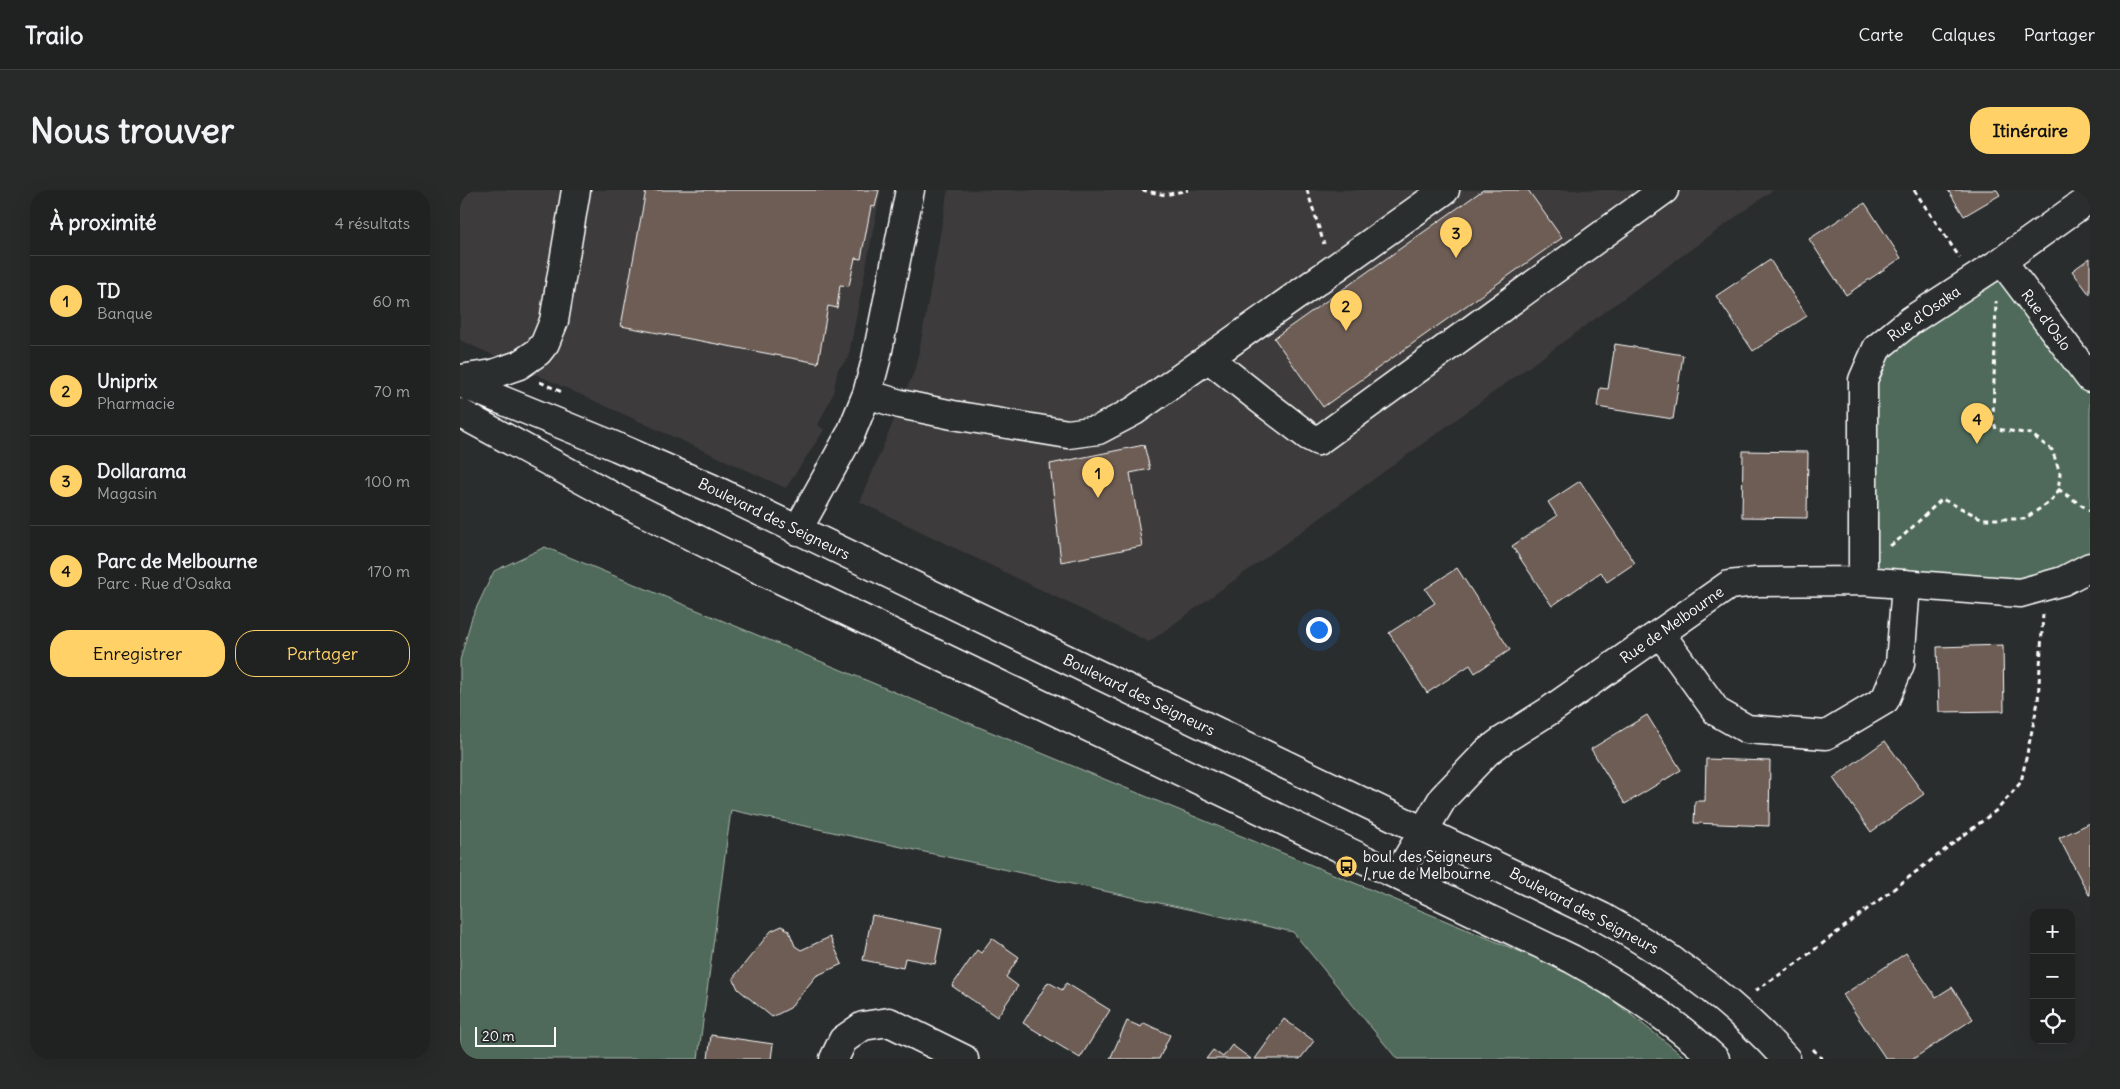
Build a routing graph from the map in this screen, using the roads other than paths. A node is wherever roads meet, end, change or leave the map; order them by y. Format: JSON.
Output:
{"nodes":[{"id":1,"x":576,"y":190,"type":"edge"},
{"id":2,"x":910,"y":190,"type":"edge"},
{"id":3,"x":1445,"y":190,"type":"edge"},
{"id":4,"x":1664,"y":190,"type":"edge"},
{"id":5,"x":2090,"y":198,"type":"edge"},
{"id":6,"x":2000,"y":262,"type":"junction"},
{"id":7,"x":1208,"y":358,"type":"junction"},
{"id":8,"x":2090,"y":378,"type":"edge"},
{"id":9,"x":460,"y":379,"type":"edge"},
{"id":10,"x":460,"y":383,"type":"edge"},
{"id":11,"x":867,"y":394,"type":"junction"},
{"id":12,"x":460,"y":413,"type":"edge"},
{"id":13,"x":797,"y":531,"type":"junction"},
{"id":14,"x":2090,"y":567,"type":"edge"},
{"id":15,"x":1863,"y":573,"type":"junction"},
{"id":16,"x":1906,"y":584,"type":"junction"},
{"id":17,"x":1660,"y":632,"type":"junction"},
{"id":18,"x":1422,"y":830,"type":"junction"},
{"id":19,"x":1398,"y":874,"type":"junction"},
{"id":20,"x":834,"y":1059,"type":"edge"},
{"id":21,"x":964,"y":1059,"type":"edge"},
{"id":22,"x":1715,"y":1059,"type":"edge"},
{"id":23,"x":1786,"y":1059,"type":"edge"}],
"edges":[{"from":1,"to":9,"type":"street"},
{"from":2,"to":11,"type":"street"},
{"from":3,"to":7,"type":"street"},
{"from":4,"to":7,"type":"street"},
{"from":5,"to":6,"type":"street","name":"Rue d'Osaka"},
{"from":6,"to":8,"type":"street","name":"Rue d'Oslo"},
{"from":6,"to":15,"type":"street","name":"Rue d'Osaka"},
{"from":7,"to":11,"type":"street"},
{"from":10,"to":13,"type":"street","name":"Boulevard des Seigneurs"},
{"from":11,"to":13,"type":"street"},
{"from":12,"to":19,"type":"street"},
{"from":13,"to":18,"type":"street","name":"Boulevard des Seigneurs"},
{"from":14,"to":16,"type":"street","name":"Rue de Melbourne"},
{"from":15,"to":16,"type":"street","name":"Rue de Melbourne"},
{"from":15,"to":17,"type":"street","name":"Rue de Melbourne"},
{"from":16,"to":17,"type":"street"},
{"from":17,"to":18,"type":"street","name":"Rue de Melbourne"},
{"from":18,"to":19,"type":"street","name":"Rue de Melbourne"},
{"from":18,"to":23,"type":"street","name":"Boulevard des Seigneurs"},
{"from":19,"to":22,"type":"street"},
{"from":20,"to":21,"type":"street"}]}
